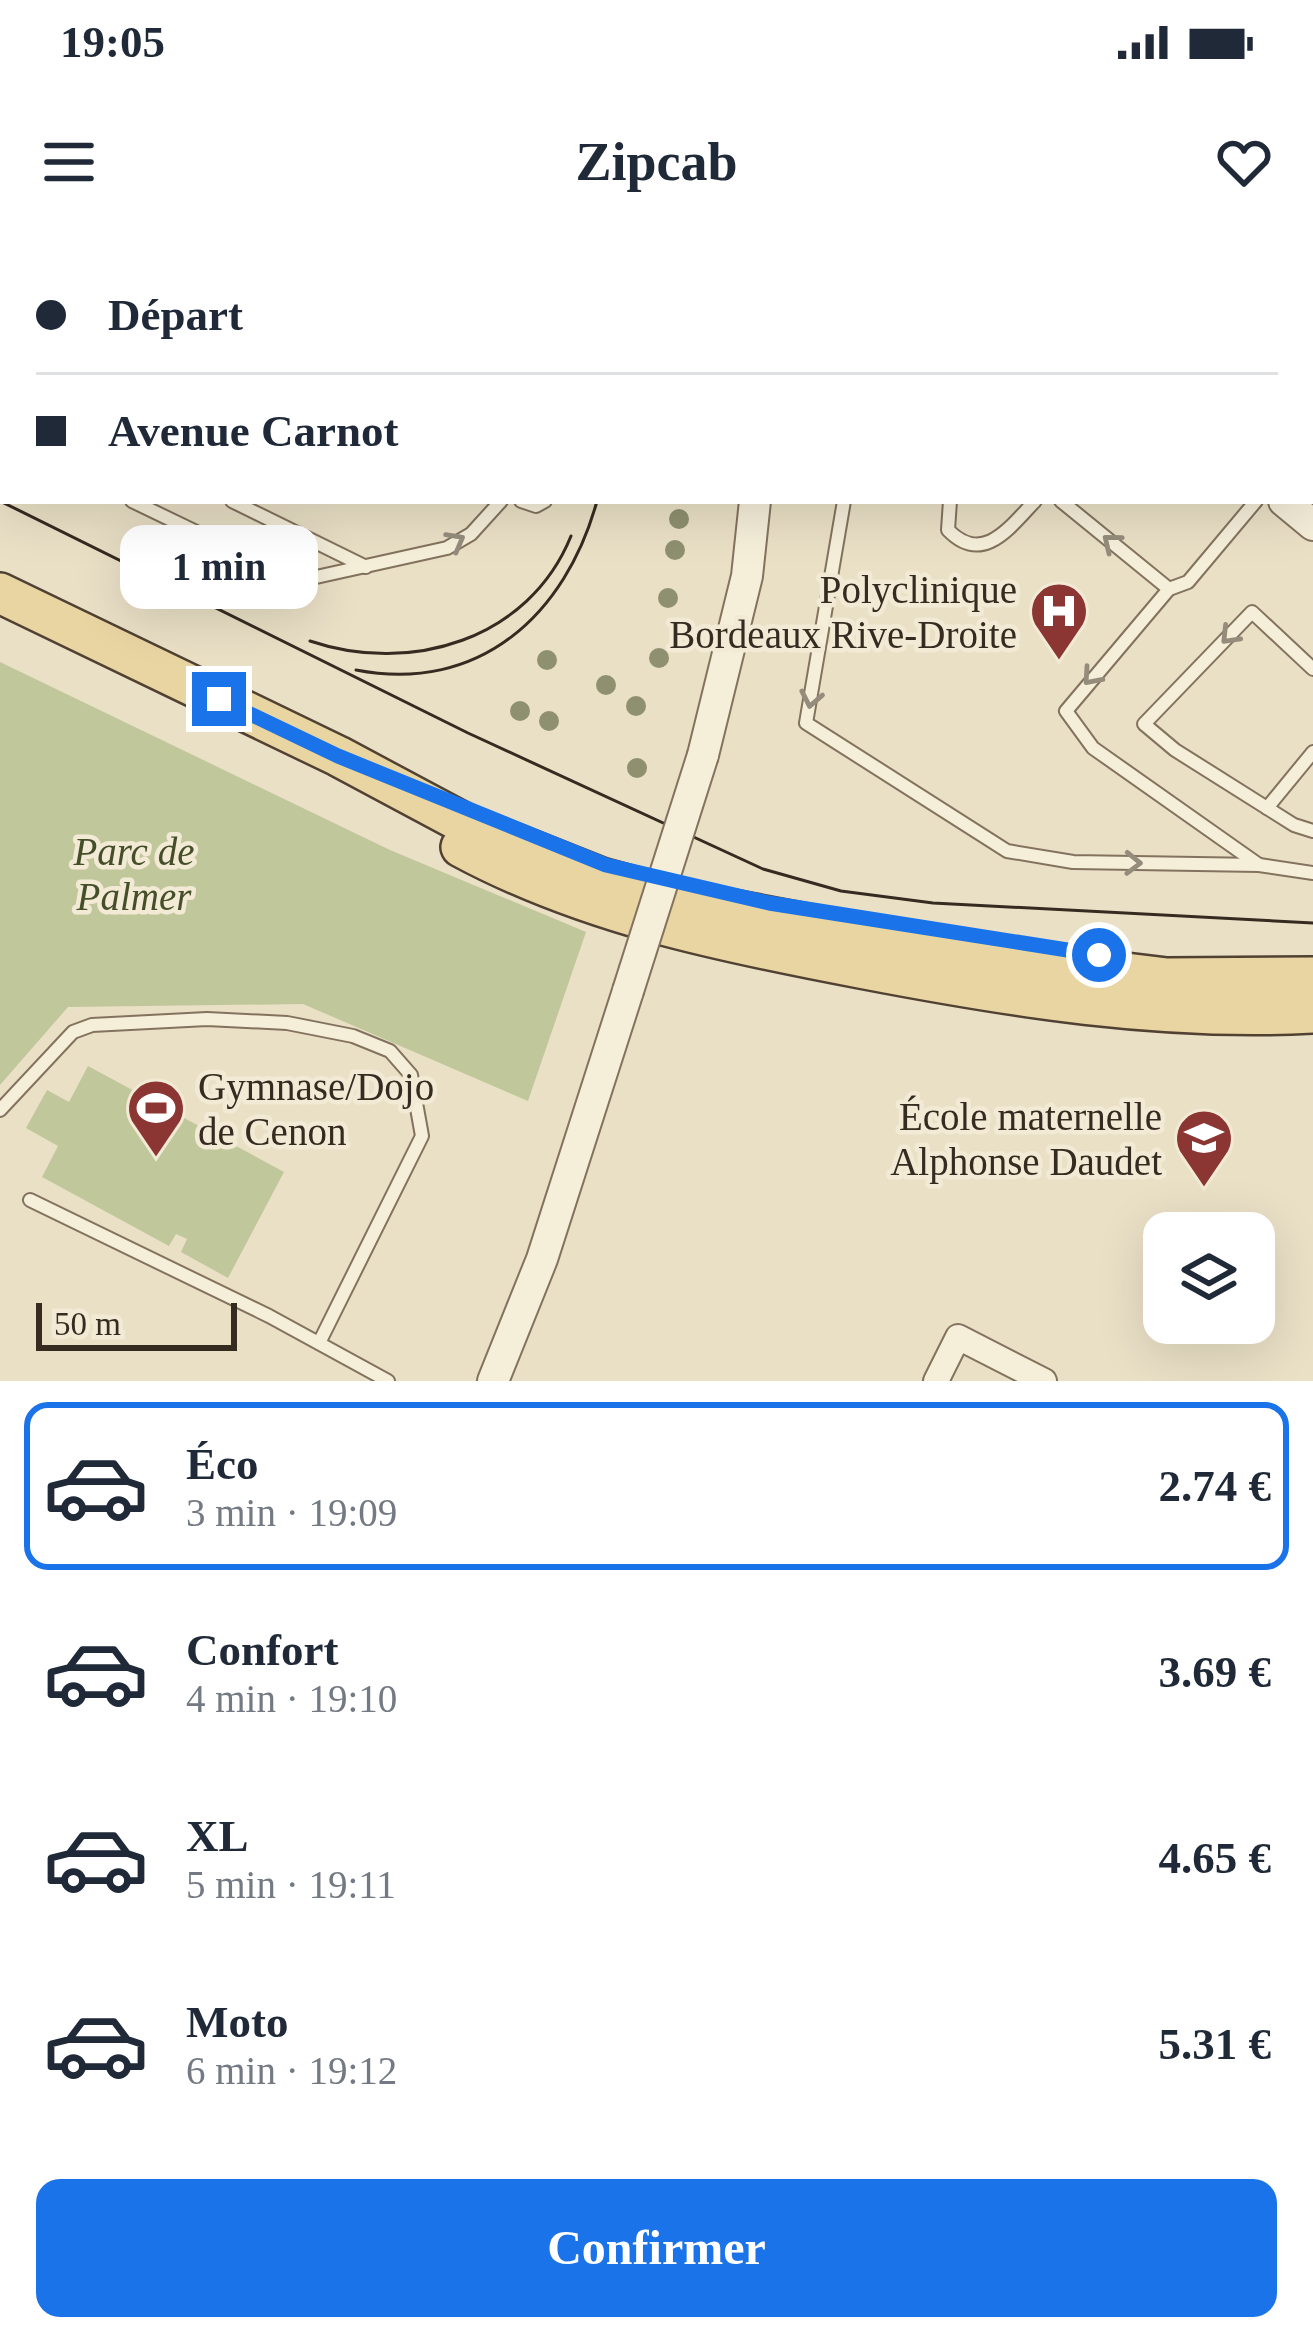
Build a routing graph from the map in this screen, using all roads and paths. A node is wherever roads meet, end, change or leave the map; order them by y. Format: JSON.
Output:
{"nodes":[{"id":1,"x":138,"y":504,"type":"edge"},
{"id":2,"x":238,"y":504,"type":"edge"},
{"id":3,"x":498,"y":504,"type":"edge"},
{"id":4,"x":755,"y":504,"type":"edge"},
{"id":5,"x":843,"y":504,"type":"edge"},
{"id":6,"x":950,"y":504,"type":"edge"},
{"id":7,"x":1032,"y":504,"type":"edge"},
{"id":8,"x":1065,"y":504,"type":"edge"},
{"id":9,"x":1253,"y":504,"type":"edge"},
{"id":10,"x":1288,"y":504,"type":"edge"},
{"id":11,"x":1313,"y":525,"type":"edge"},
{"id":12,"x":367,"y":567,"type":"junction"},
{"id":13,"x":1169,"y":589,"type":"junction"},
{"id":14,"x":0,"y":593,"type":"edge"},
{"id":15,"x":0,"y":621,"type":"edge"},
{"id":16,"x":1313,"y":669,"type":"edge"},
{"id":17,"x":1313,"y":752,"type":"edge"},
{"id":18,"x":338,"y":756,"type":"junction"},
{"id":19,"x":1267,"y":808,"type":"junction"},
{"id":20,"x":1313,"y":831,"type":"edge"},
{"id":21,"x":460,"y":847,"type":"junction"},
{"id":22,"x":1259,"y":865,"type":"junction"},
{"id":23,"x":1313,"y":873,"type":"edge"},
{"id":24,"x":1313,"y":954,"type":"edge"},
{"id":25,"x":1313,"y":977,"type":"edge"},
{"id":26,"x":1313,"y":996,"type":"edge"},
{"id":27,"x":1313,"y":1012,"type":"edge"},
{"id":28,"x":0,"y":1110,"type":"edge"},
{"id":29,"x":29,"y":1200,"type":"dead end"},
{"id":30,"x":319,"y":1343,"type":"junction"},
{"id":31,"x":388,"y":1381,"type":"edge"},
{"id":32,"x":493,"y":1381,"type":"edge"},
{"id":33,"x":936,"y":1381,"type":"edge"},
{"id":34,"x":1044,"y":1381,"type":"edge"}],
"edges":[{"from":1,"to":12,"type":"lane"},
{"from":2,"to":12,"type":"lane"},
{"from":12,"to":3,"type":"lane","one_way":true},
{"from":4,"to":32,"type":"street","bridge":true},
{"from":5,"to":22,"type":"lane","one_way":true},
{"from":6,"to":7,"type":"lane"},
{"from":13,"to":8,"type":"lane","one_way":true},
{"from":9,"to":13,"type":"lane"},
{"from":10,"to":11,"type":"street"},
{"from":13,"to":22,"type":"lane","one_way":true},
{"from":14,"to":18,"type":"main road"},
{"from":15,"to":21,"type":"main road"},
{"from":16,"to":19,"type":"lane","one_way":true},
{"from":17,"to":19,"type":"lane"},
{"from":18,"to":24,"type":"main road"},
{"from":18,"to":25,"type":"main road"},
{"from":19,"to":20,"type":"lane"},
{"from":21,"to":26,"type":"main road"},
{"from":21,"to":27,"type":"main road"},
{"from":22,"to":23,"type":"lane"},
{"from":28,"to":30,"type":"lane"},
{"from":29,"to":30,"type":"lane"},
{"from":30,"to":31,"type":"lane"},
{"from":33,"to":34,"type":"street"}]}
